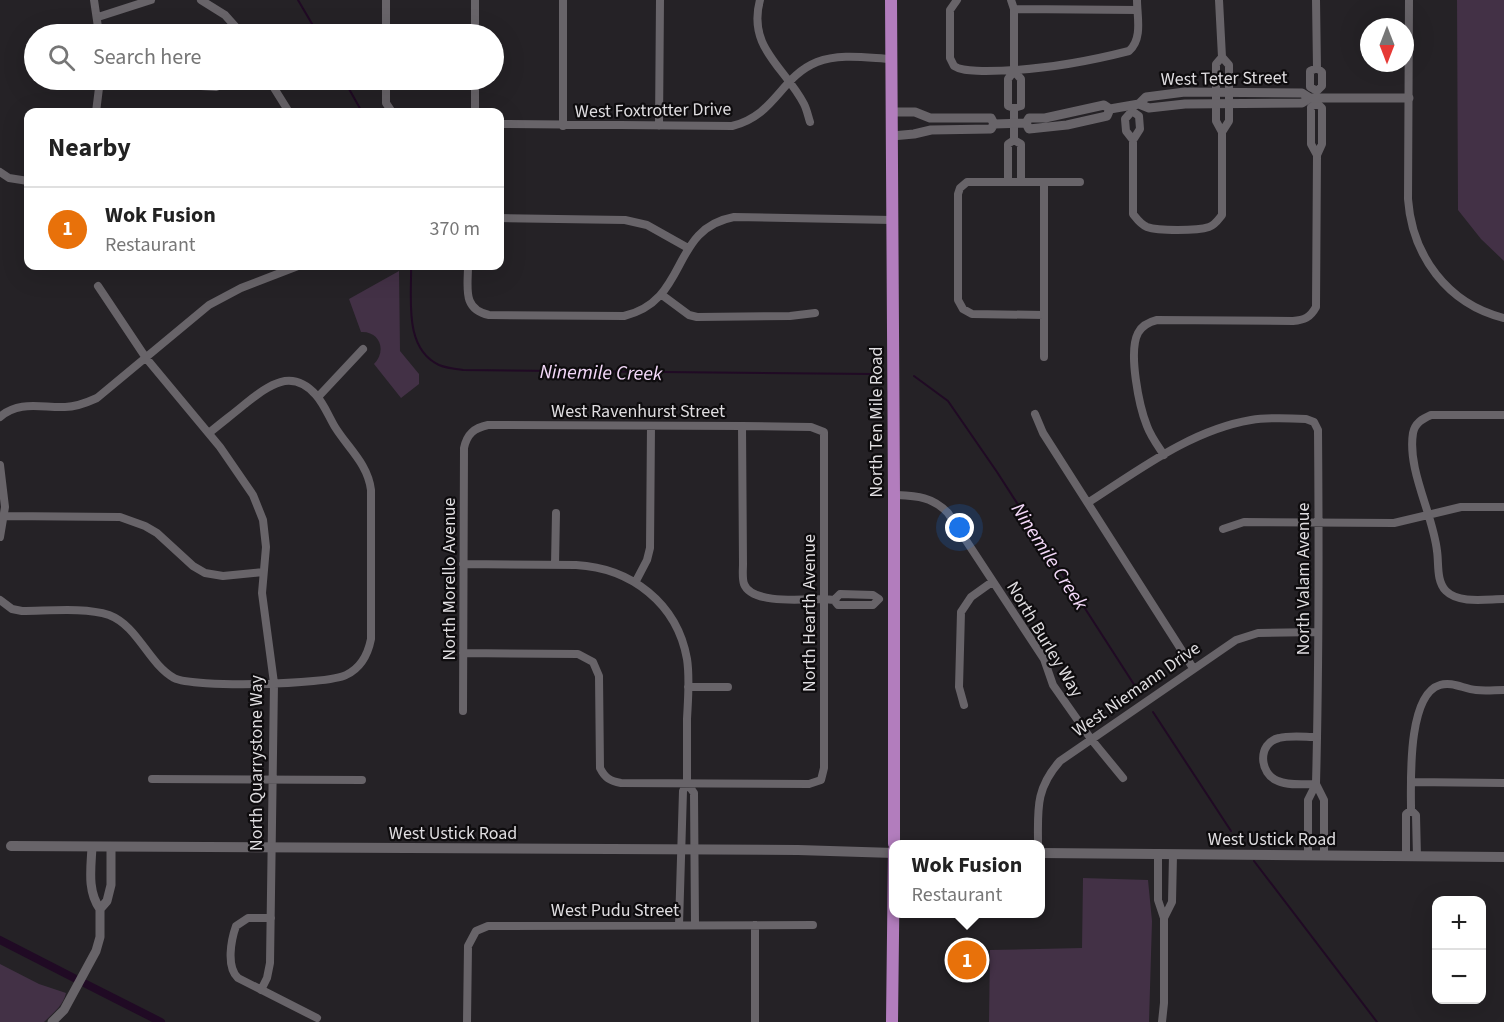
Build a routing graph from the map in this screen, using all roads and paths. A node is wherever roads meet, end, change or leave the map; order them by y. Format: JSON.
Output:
{"nodes":[{"id":1,"x":94,"y":0,"type":"edge"},
{"id":2,"x":151,"y":0,"type":"edge"},
{"id":3,"x":201,"y":0,"type":"edge"},
{"id":4,"x":386,"y":0,"type":"edge"},
{"id":5,"x":475,"y":0,"type":"edge"},
{"id":6,"x":563,"y":0,"type":"edge"},
{"id":7,"x":660,"y":0,"type":"edge"},
{"id":8,"x":760,"y":0,"type":"edge"},
{"id":9,"x":891,"y":0,"type":"edge"},
{"id":10,"x":1011,"y":0,"type":"edge"},
{"id":11,"x":1137,"y":0,"type":"edge"},
{"id":12,"x":1219,"y":0,"type":"edge"},
{"id":13,"x":1316,"y":0,"type":"edge"},
{"id":14,"x":1409,"y":0,"type":"edge"},
{"id":15,"x":956,"y":1,"type":"edge"},
{"id":16,"x":1014,"y":9,"type":"junction"},
{"id":17,"x":1137,"y":10,"type":"junction"},
{"id":18,"x":98,"y":17,"type":"junction"},
{"id":19,"x":98,"y":24,"type":"edge"},
{"id":20,"x":233,"y":24,"type":"edge"},
{"id":21,"x":386,"y":24,"type":"edge"},
{"id":22,"x":475,"y":24,"type":"edge"},
{"id":23,"x":1222,"y":57,"type":"junction"},
{"id":24,"x":892,"y":59,"type":"junction"},
{"id":25,"x":1014,"y":71,"type":"junction"},
{"id":26,"x":789,"y":83,"type":"junction"},
{"id":27,"x":99,"y":90,"type":"edge"},
{"id":28,"x":275,"y":90,"type":"edge"},
{"id":29,"x":386,"y":90,"type":"edge"},
{"id":30,"x":475,"y":90,"type":"edge"},
{"id":31,"x":1216,"y":92,"type":"junction"},
{"id":32,"x":1229,"y":92,"type":"junction"},
{"id":33,"x":1315,"y":98,"type":"junction"},
{"id":34,"x":1409,"y":98,"type":"junction"},
{"id":35,"x":1216,"y":104,"type":"junction"},
{"id":36,"x":1229,"y":104,"type":"junction"},
{"id":37,"x":1133,"y":107,"type":"junction"},
{"id":38,"x":96,"y":108,"type":"edge"},
{"id":39,"x":286,"y":108,"type":"edge"},
{"id":40,"x":389,"y":108,"type":"edge"},
{"id":41,"x":475,"y":108,"type":"edge"},
{"id":42,"x":1014,"y":108,"type":"junction"},
{"id":43,"x":892,"y":112,"type":"junction"},
{"id":44,"x":810,"y":122,"type":"dead end"},
{"id":45,"x":504,"y":124,"type":"edge"},
{"id":46,"x":994,"y":124,"type":"junction"},
{"id":47,"x":1014,"y":124,"type":"junction"},
{"id":48,"x":563,"y":126,"type":"junction"},
{"id":49,"x":659,"y":126,"type":"junction"},
{"id":50,"x":1222,"y":132,"type":"junction"},
{"id":51,"x":892,"y":136,"type":"junction"},
{"id":52,"x":1014,"y":140,"type":"junction"},
{"id":53,"x":1133,"y":140,"type":"junction"},
{"id":54,"x":0,"y":172,"type":"edge"},
{"id":55,"x":24,"y":180,"type":"edge"},
{"id":56,"x":1008,"y":182,"type":"junction"},
{"id":57,"x":1021,"y":182,"type":"junction"},
{"id":58,"x":1044,"y":182,"type":"junction"},
{"id":59,"x":1080,"y":182,"type":"dead end"},
{"id":60,"x":504,"y":218,"type":"edge"},
{"id":61,"x":892,"y":220,"type":"junction"},
{"id":62,"x":688,"y":248,"type":"junction"},
{"id":63,"x":288,"y":270,"type":"edge"},
{"id":64,"x":468,"y":270,"type":"edge"},
{"id":65,"x":98,"y":286,"type":"dead end"},
{"id":66,"x":662,"y":295,"type":"junction"},
{"id":67,"x":815,"y":313,"type":"dead end"},
{"id":68,"x":1044,"y":315,"type":"junction"},
{"id":69,"x":1504,"y":318,"type":"edge"},
{"id":70,"x":363,"y":349,"type":"dead end"},
{"id":71,"x":1044,"y":357,"type":"dead end"},
{"id":72,"x":146,"y":358,"type":"junction"},
{"id":73,"x":318,"y":397,"type":"junction"},
{"id":74,"x":1035,"y":414,"type":"dead end"},
{"id":75,"x":1504,"y":415,"type":"edge"},
{"id":76,"x":0,"y":417,"type":"edge"},
{"id":77,"x":651,"y":426,"type":"junction"},
{"id":78,"x":742,"y":426,"type":"junction"},
{"id":79,"x":824,"y":432,"type":"joint"},
{"id":80,"x":209,"y":433,"type":"junction"},
{"id":81,"x":464,"y":448,"type":"joint"},
{"id":82,"x":1164,"y":455,"type":"junction"},
{"id":83,"x":0,"y":468,"type":"edge"},
{"id":84,"x":894,"y":495,"type":"junction"},
{"id":85,"x":1089,"y":502,"type":"junction"},
{"id":86,"x":1504,"y":507,"type":"edge"},
{"id":87,"x":556,"y":513,"type":"dead end"},
{"id":88,"x":1429,"y":513,"type":"junction"},
{"id":89,"x":4,"y":516,"type":"junction"},
{"id":90,"x":1319,"y":522,"type":"junction"},
{"id":91,"x":1223,"y":529,"type":"dead end"},
{"id":92,"x":0,"y":537,"type":"edge"},
{"id":93,"x":463,"y":564,"type":"junction"},
{"id":94,"x":555,"y":565,"type":"junction"},
{"id":95,"x":263,"y":572,"type":"junction"},
{"id":96,"x":636,"y":582,"type":"junction"},
{"id":97,"x":993,"y":582,"type":"junction"},
{"id":98,"x":825,"y":599,"type":"junction"},
{"id":99,"x":894,"y":599,"type":"junction"},
{"id":100,"x":1504,"y":599,"type":"edge"},
{"id":101,"x":2,"y":603,"type":"edge"},
{"id":102,"x":1318,"y":632,"type":"junction"},
{"id":103,"x":463,"y":653,"type":"junction"},
{"id":104,"x":1194,"y":668,"type":"junction"},
{"id":105,"x":274,"y":683,"type":"junction"},
{"id":106,"x":688,"y":687,"type":"junction"},
{"id":107,"x":728,"y":687,"type":"dead end"},
{"id":108,"x":1504,"y":690,"type":"edge"},
{"id":109,"x":964,"y":705,"type":"dead end"},
{"id":110,"x":463,"y":711,"type":"dead end"},
{"id":111,"x":1317,"y":737,"type":"junction"},
{"id":112,"x":1091,"y":739,"type":"junction"},
{"id":113,"x":152,"y":778,"type":"dead end"},
{"id":114,"x":1123,"y":778,"type":"dead end"},
{"id":115,"x":272,"y":779,"type":"junction"},
{"id":116,"x":362,"y":780,"type":"dead end"},
{"id":117,"x":1411,"y":782,"type":"junction"},
{"id":118,"x":687,"y":783,"type":"junction"},
{"id":119,"x":1504,"y":783,"type":"edge"},
{"id":120,"x":1316,"y":784,"type":"junction"},
{"id":121,"x":894,"y":840,"type":"edge"},
{"id":122,"x":1038,"y":840,"type":"edge"},
{"id":123,"x":11,"y":846,"type":"dead end"},
{"id":124,"x":92,"y":847,"type":"junction"},
{"id":125,"x":111,"y":847,"type":"junction"},
{"id":126,"x":271,"y":848,"type":"junction"},
{"id":127,"x":681,"y":850,"type":"junction"},
{"id":128,"x":696,"y":850,"type":"junction"},
{"id":129,"x":889,"y":851,"type":"edge"},
{"id":130,"x":1045,"y":853,"type":"edge"},
{"id":131,"x":1158,"y":855,"type":"junction"},
{"id":132,"x":1173,"y":855,"type":"junction"},
{"id":133,"x":1308,"y":855,"type":"junction"},
{"id":134,"x":1324,"y":855,"type":"junction"},
{"id":135,"x":1411,"y":857,"type":"junction"},
{"id":136,"x":1504,"y":857,"type":"edge"},
{"id":137,"x":100,"y":909,"type":"junction"},
{"id":138,"x":271,"y":918,"type":"junction"},
{"id":139,"x":893,"y":918,"type":"edge"},
{"id":140,"x":1164,"y":918,"type":"junction"},
{"id":141,"x":679,"y":925,"type":"junction"},
{"id":142,"x":695,"y":925,"type":"junction"},
{"id":143,"x":755,"y":925,"type":"junction"},
{"id":144,"x":813,"y":925,"type":"dead end"},
{"id":145,"x":261,"y":990,"type":"junction"},
{"id":146,"x":316,"y":1018,"type":"dead end"},
{"id":147,"x":52,"y":1022,"type":"edge"},
{"id":148,"x":467,"y":1022,"type":"edge"},
{"id":149,"x":755,"y":1022,"type":"edge"},
{"id":150,"x":892,"y":1022,"type":"edge"},
{"id":151,"x":1162,"y":1022,"type":"edge"}],
"edges":[{"from":1,"to":18,"type":"street"},
{"from":2,"to":18,"type":"street"},
{"from":3,"to":20,"type":"street"},
{"from":4,"to":21,"type":"street"},
{"from":5,"to":22,"type":"street"},
{"from":6,"to":48,"type":"street"},
{"from":7,"to":49,"type":"street"},
{"from":8,"to":26,"type":"street"},
{"from":9,"to":24,"type":"main road","name":"North Ten Mile Road"},
{"from":10,"to":16,"type":"street"},
{"from":11,"to":17,"type":"street"},
{"from":12,"to":23,"type":"street"},
{"from":13,"to":33,"type":"street"},
{"from":14,"to":34,"type":"street"},
{"from":15,"to":25,"type":"street"},
{"from":16,"to":17,"type":"street"},
{"from":16,"to":25,"type":"street"},
{"from":17,"to":25,"type":"street"},
{"from":18,"to":19,"type":"street"},
{"from":23,"to":31,"type":"street"},
{"from":23,"to":32,"type":"street"},
{"from":24,"to":26,"type":"street","name":"West Foxtrotter Drive"},
{"from":24,"to":43,"type":"main road","name":"North Ten Mile Road"},
{"from":25,"to":42,"type":"street"},
{"from":25,"to":42,"type":"street"},
{"from":26,"to":44,"type":"street"},
{"from":26,"to":49,"type":"street","name":"West Foxtrotter Drive"},
{"from":27,"to":38,"type":"street"},
{"from":28,"to":39,"type":"street"},
{"from":29,"to":40,"type":"street"},
{"from":30,"to":41,"type":"street"},
{"from":31,"to":32,"type":"street","name":"West Teter Street"},
{"from":31,"to":35,"type":"street"},
{"from":31,"to":37,"type":"street","name":"West Teter Street"},
{"from":32,"to":33,"type":"street","name":"West Teter Street"},
{"from":32,"to":36,"type":"street"},
{"from":33,"to":34,"type":"street","name":"West Teter Street"},
{"from":33,"to":36,"type":"street","name":"West Teter Street"},
{"from":33,"to":82,"type":"street"},
{"from":34,"to":69,"type":"street"},
{"from":35,"to":36,"type":"street","name":"West Teter Street"},
{"from":35,"to":37,"type":"street","name":"West Teter Street"},
{"from":35,"to":50,"type":"street"},
{"from":36,"to":50,"type":"street"},
{"from":37,"to":47,"type":"street","name":"West Teter Street"},
{"from":37,"to":53,"type":"street"},
{"from":37,"to":53,"type":"street"},
{"from":42,"to":47,"type":"street"},
{"from":43,"to":46,"type":"street","name":"West Teter Street"},
{"from":43,"to":51,"type":"main road","name":"North Ten Mile Road"},
{"from":45,"to":48,"type":"street","name":"West Foxtrotter Drive"},
{"from":46,"to":47,"type":"street","name":"West Teter Street"},
{"from":46,"to":51,"type":"street","name":"West Teter Street"},
{"from":47,"to":52,"type":"street"},
{"from":48,"to":49,"type":"street","name":"West Foxtrotter Drive"},
{"from":50,"to":53,"type":"street"},
{"from":51,"to":61,"type":"main road","name":"North Ten Mile Road"},
{"from":52,"to":56,"type":"street"},
{"from":52,"to":57,"type":"street"},
{"from":54,"to":55,"type":"street"},
{"from":56,"to":57,"type":"street"},
{"from":56,"to":68,"type":"street"},
{"from":57,"to":58,"type":"street"},
{"from":58,"to":59,"type":"street"},
{"from":58,"to":68,"type":"street"},
{"from":60,"to":62,"type":"street"},
{"from":61,"to":62,"type":"street"},
{"from":61,"to":84,"type":"main road","name":"North Ten Mile Road"},
{"from":62,"to":66,"type":"street"},
{"from":63,"to":72,"type":"street"},
{"from":64,"to":66,"type":"street"},
{"from":65,"to":72,"type":"street","name":"North Quarrystone Way"},
{"from":66,"to":67,"type":"street"},
{"from":68,"to":71,"type":"street"},
{"from":70,"to":73,"type":"street"},
{"from":72,"to":76,"type":"street"},
{"from":72,"to":80,"type":"street","name":"North Quarrystone Way"},
{"from":73,"to":80,"type":"street"},
{"from":73,"to":105,"type":"street"},
{"from":74,"to":85,"type":"street"},
{"from":75,"to":88,"type":"street"},
{"from":77,"to":78,"type":"street","name":"West Ravenhurst Street"},
{"from":77,"to":81,"type":"street","name":"West Ravenhurst Street"},
{"from":77,"to":96,"type":"street"},
{"from":78,"to":79,"type":"street","name":"West Ravenhurst Street"},
{"from":78,"to":98,"type":"street"},
{"from":79,"to":98,"type":"street","name":"North Hearth Avenue"},
{"from":80,"to":95,"type":"street","name":"North Quarrystone Way"},
{"from":81,"to":93,"type":"street","name":"North Morello Avenue"},
{"from":82,"to":85,"type":"street"},
{"from":82,"to":90,"type":"street","name":"North Valam Avenue"},
{"from":83,"to":89,"type":"street"},
{"from":84,"to":97,"type":"street","name":"North Burley Way"},
{"from":84,"to":99,"type":"main road","name":"North Ten Mile Road"},
{"from":85,"to":104,"type":"street"},
{"from":86,"to":88,"type":"street"},
{"from":87,"to":94,"type":"street"},
{"from":88,"to":90,"type":"street"},
{"from":88,"to":100,"type":"street"},
{"from":89,"to":92,"type":"street"},
{"from":89,"to":95,"type":"street"},
{"from":90,"to":91,"type":"street"},
{"from":90,"to":102,"type":"street","name":"North Valam Avenue"},
{"from":93,"to":94,"type":"street"},
{"from":93,"to":103,"type":"street","name":"North Morello Avenue"},
{"from":94,"to":96,"type":"street"},
{"from":95,"to":105,"type":"street","name":"North Quarrystone Way"},
{"from":96,"to":106,"type":"street"},
{"from":97,"to":109,"type":"street"},
{"from":97,"to":112,"type":"street","name":"North Burley Way"},
{"from":98,"to":99,"type":"street"},
{"from":98,"to":118,"type":"street","name":"North Hearth Avenue"},
{"from":99,"to":121,"type":"main road","name":"North Ten Mile Road"},
{"from":101,"to":105,"type":"street"},
{"from":102,"to":104,"type":"street","name":"West Niemann Drive"},
{"from":102,"to":111,"type":"street","name":"North Valam Avenue"},
{"from":103,"to":110,"type":"street","name":"North Morello Avenue"},
{"from":103,"to":118,"type":"street"},
{"from":104,"to":112,"type":"street","name":"West Niemann Drive"},
{"from":105,"to":115,"type":"street","name":"North Quarrystone Way"},
{"from":106,"to":107,"type":"street"},
{"from":106,"to":118,"type":"street"},
{"from":108,"to":117,"type":"street"},
{"from":111,"to":120,"type":"street","name":"North Valam Avenue"},
{"from":111,"to":120,"type":"street"},
{"from":112,"to":114,"type":"street","name":"North Burley Way"},
{"from":112,"to":122,"type":"street","name":"West Niemann Drive"},
{"from":113,"to":115,"type":"street"},
{"from":115,"to":116,"type":"street"},
{"from":115,"to":126,"type":"street","name":"North Quarrystone Way"},
{"from":117,"to":119,"type":"street"},
{"from":117,"to":135,"type":"street"},
{"from":118,"to":127,"type":"street"},
{"from":118,"to":128,"type":"street"},
{"from":120,"to":133,"type":"street","name":"North Valam Avenue"},
{"from":120,"to":134,"type":"street","name":"North Valam Avenue"},
{"from":123,"to":124,"type":"main road","name":"West Ustick Road"},
{"from":124,"to":125,"type":"main road","name":"West Ustick Road"},
{"from":124,"to":137,"type":"street"},
{"from":125,"to":126,"type":"main road","name":"West Ustick Road"},
{"from":125,"to":137,"type":"street"},
{"from":126,"to":127,"type":"main road","name":"West Ustick Road"},
{"from":126,"to":138,"type":"street","name":"North Quarrystone Way"},
{"from":127,"to":128,"type":"main road","name":"West Ustick Road"},
{"from":127,"to":141,"type":"street"},
{"from":128,"to":129,"type":"main road","name":"West Ustick Road"},
{"from":128,"to":142,"type":"street"},
{"from":130,"to":131,"type":"main road","name":"West Ustick Road"},
{"from":131,"to":132,"type":"main road","name":"West Ustick Road"},
{"from":131,"to":140,"type":"street"},
{"from":132,"to":133,"type":"main road","name":"West Ustick Road"},
{"from":132,"to":140,"type":"street"},
{"from":133,"to":134,"type":"main road","name":"West Ustick Road"},
{"from":134,"to":135,"type":"main road","name":"West Ustick Road"},
{"from":135,"to":136,"type":"main road","name":"West Ustick Road"},
{"from":137,"to":147,"type":"street"},
{"from":138,"to":145,"type":"street","name":"North Quarrystone Way"},
{"from":138,"to":145,"type":"street"},
{"from":139,"to":150,"type":"main road"},
{"from":140,"to":151,"type":"street"},
{"from":141,"to":142,"type":"street","name":"West Pudu Street"},
{"from":141,"to":148,"type":"street","name":"West Pudu Street"},
{"from":142,"to":143,"type":"street","name":"West Pudu Street"},
{"from":143,"to":144,"type":"street","name":"West Pudu Street"},
{"from":143,"to":149,"type":"street"},
{"from":145,"to":146,"type":"street"}]}
